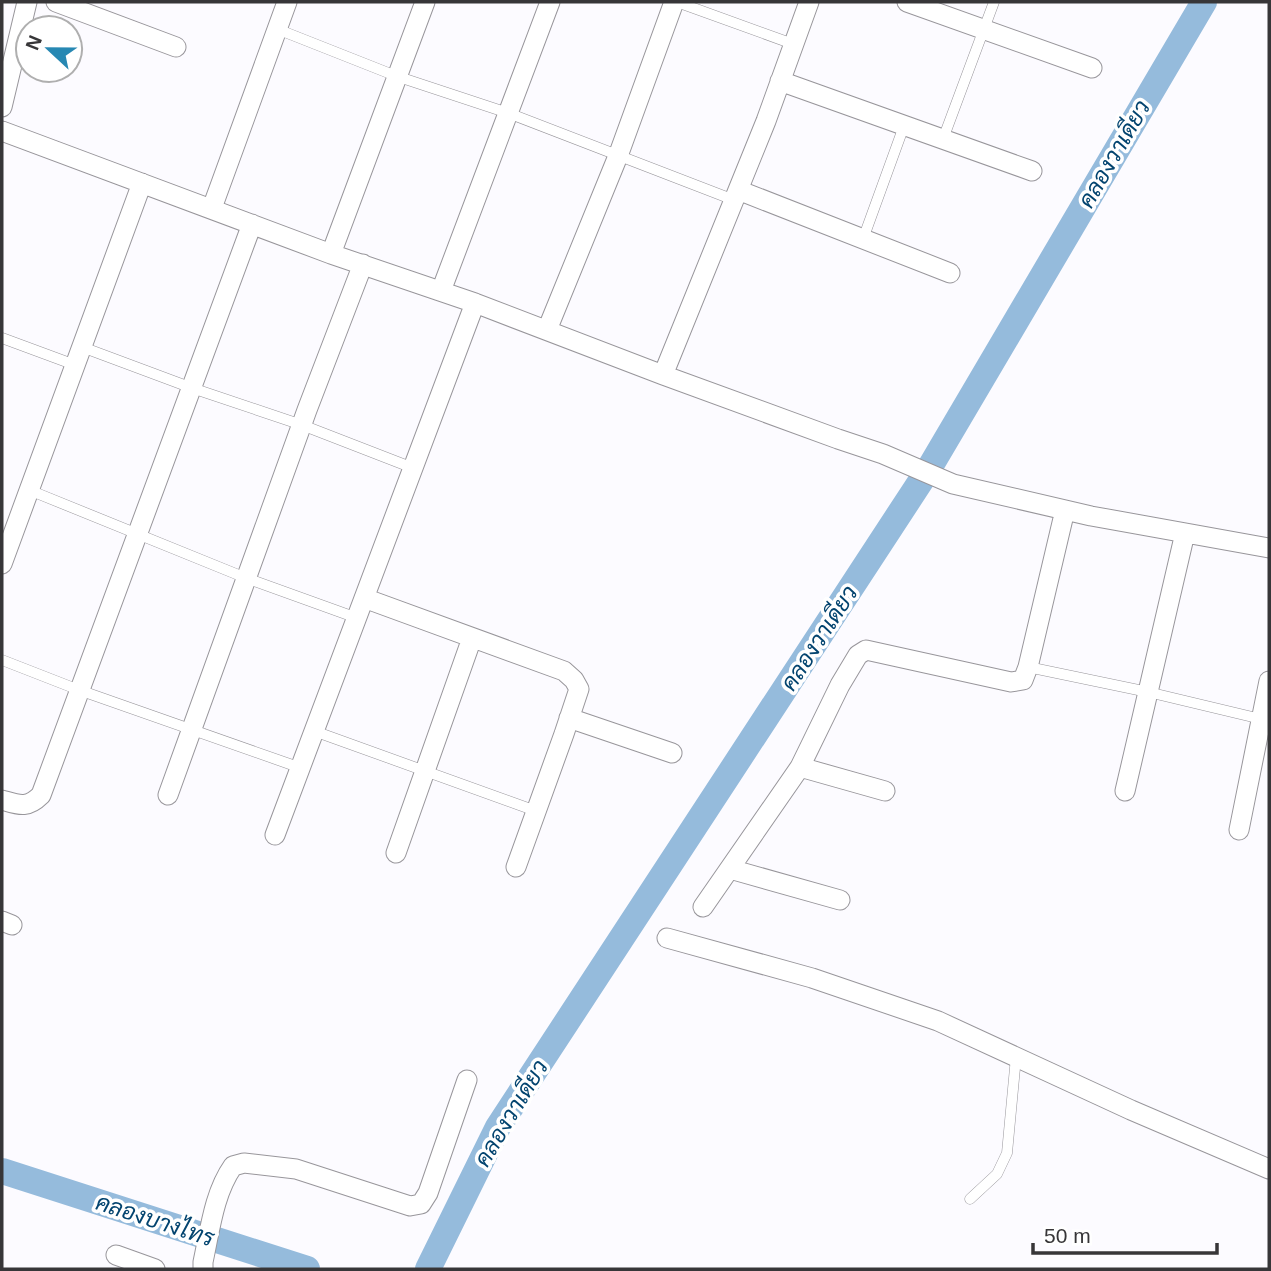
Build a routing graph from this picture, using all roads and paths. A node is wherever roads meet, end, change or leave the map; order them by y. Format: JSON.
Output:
{"nodes":[{"id":1,"x":27,"y":2,"type":"edge"},
{"id":2,"x":56,"y":2,"type":"edge"},
{"id":3,"x":287,"y":2,"type":"edge"},
{"id":4,"x":425,"y":2,"type":"edge"},
{"id":5,"x":550,"y":2,"type":"edge"},
{"id":6,"x":676,"y":2,"type":"edge"},
{"id":7,"x":808,"y":2,"type":"edge"},
{"id":8,"x":907,"y":2,"type":"edge"},
{"id":9,"x":994,"y":2,"type":"edge"},
{"id":10,"x":277,"y":29,"type":"junction"},
{"id":11,"x":984,"y":30,"type":"junction"},
{"id":12,"x":793,"y":44,"type":"junction"},
{"id":13,"x":176,"y":47,"type":"dead end"},
{"id":14,"x":1092,"y":68,"type":"dead end"},
{"id":15,"x":396,"y":76,"type":"junction"},
{"id":16,"x":780,"y":81,"type":"junction"},
{"id":17,"x":2,"y":107,"type":"edge"},
{"id":18,"x":508,"y":113,"type":"junction"},
{"id":19,"x":904,"y":126,"type":"junction"},
{"id":20,"x":2,"y":131,"type":"edge"},
{"id":21,"x":943,"y":139,"type":"junction"},
{"id":22,"x":618,"y":156,"type":"junction"},
{"id":23,"x":1032,"y":171,"type":"dead end"},
{"id":24,"x":142,"y":183,"type":"junction"},
{"id":25,"x":736,"y":195,"type":"junction"},
{"id":26,"x":212,"y":208,"type":"junction"},
{"id":27,"x":252,"y":224,"type":"junction"},
{"id":28,"x":863,"y":239,"type":"junction"},
{"id":29,"x":331,"y":254,"type":"junction"},
{"id":30,"x":363,"y":264,"type":"junction"},
{"id":31,"x":950,"y":273,"type":"dead end"},
{"id":32,"x":441,"y":291,"type":"junction"},
{"id":33,"x":475,"y":303,"type":"junction"},
{"id":34,"x":547,"y":330,"type":"junction"},
{"id":35,"x":2,"y":338,"type":"edge"},
{"id":36,"x":79,"y":356,"type":"junction"},
{"id":37,"x":663,"y":375,"type":"junction"},
{"id":38,"x":191,"y":388,"type":"junction"},
{"id":39,"x":302,"y":425,"type":"junction"},
{"id":40,"x":413,"y":468,"type":"junction"},
{"id":41,"x":29,"y":490,"type":"junction"},
{"id":42,"x":1065,"y":510,"type":"junction"},
{"id":43,"x":1185,"y":533,"type":"junction"},
{"id":44,"x":138,"y":534,"type":"junction"},
{"id":45,"x":1269,"y":548,"type":"edge"},
{"id":46,"x":2,"y":564,"type":"edge"},
{"id":47,"x":246,"y":578,"type":"junction"},
{"id":48,"x":364,"y":598,"type":"junction"},
{"id":49,"x":357,"y":618,"type":"junction"},
{"id":50,"x":472,"y":638,"type":"junction"},
{"id":51,"x":2,"y":660,"type":"edge"},
{"id":52,"x":1028,"y":667,"type":"junction"},
{"id":53,"x":1269,"y":681,"type":"edge"},
{"id":54,"x":79,"y":690,"type":"junction"},
{"id":55,"x":1148,"y":692,"type":"junction"},
{"id":56,"x":569,"y":719,"type":"junction"},
{"id":57,"x":1261,"y":719,"type":"junction"},
{"id":58,"x":191,"y":729,"type":"junction"},
{"id":59,"x":314,"y":731,"type":"junction"},
{"id":60,"x":672,"y":753,"type":"dead end"},
{"id":61,"x":800,"y":767,"type":"junction"},
{"id":62,"x":300,"y":768,"type":"junction"},
{"id":63,"x":425,"y":772,"type":"junction"},
{"id":64,"x":885,"y":791,"type":"dead end"},
{"id":65,"x":1125,"y":791,"type":"dead end"},
{"id":66,"x":168,"y":795,"type":"dead end"},
{"id":67,"x":2,"y":800,"type":"edge"},
{"id":68,"x":536,"y":811,"type":"junction"},
{"id":69,"x":1239,"y":830,"type":"dead end"},
{"id":70,"x":275,"y":835,"type":"dead end"},
{"id":71,"x":396,"y":853,"type":"dead end"},
{"id":72,"x":516,"y":867,"type":"dead end"},
{"id":73,"x":730,"y":869,"type":"junction"},
{"id":74,"x":840,"y":901,"type":"dead end"},
{"id":75,"x":703,"y":907,"type":"dead end"},
{"id":76,"x":667,"y":938,"type":"dead end"},
{"id":77,"x":1016,"y":1057,"type":"junction"},
{"id":78,"x":467,"y":1080,"type":"dead end"},
{"id":79,"x":1269,"y":1168,"type":"edge"},
{"id":80,"x":970,"y":1199,"type":"dead end"},
{"id":81,"x":116,"y":1255,"type":"dead end"},
{"id":82,"x":203,"y":1265,"type":"edge"},
{"id":83,"x":155,"y":1269,"type":"edge"}],
"edges":[{"from":1,"to":17,"type":"street"},
{"from":2,"to":13,"type":"street"},
{"from":3,"to":10,"type":"street"},
{"from":4,"to":15,"type":"street"},
{"from":5,"to":18,"type":"street"},
{"from":6,"to":12,"type":"lane"},
{"from":6,"to":22,"type":"street"},
{"from":7,"to":12,"type":"street"},
{"from":8,"to":11,"type":"street"},
{"from":9,"to":11,"type":"lane"},
{"from":10,"to":15,"type":"lane"},
{"from":10,"to":26,"type":"street"},
{"from":11,"to":14,"type":"street"},
{"from":11,"to":21,"type":"lane"},
{"from":12,"to":16,"type":"street"},
{"from":15,"to":18,"type":"lane"},
{"from":15,"to":29,"type":"street"},
{"from":16,"to":19,"type":"street"},
{"from":16,"to":25,"type":"street"},
{"from":18,"to":22,"type":"lane"},
{"from":18,"to":32,"type":"street"},
{"from":19,"to":21,"type":"street"},
{"from":19,"to":28,"type":"lane"},
{"from":20,"to":24,"type":"street"},
{"from":21,"to":23,"type":"street"},
{"from":22,"to":25,"type":"lane"},
{"from":22,"to":34,"type":"street"},
{"from":24,"to":26,"type":"street"},
{"from":24,"to":36,"type":"street"},
{"from":25,"to":28,"type":"street"},
{"from":25,"to":37,"type":"street"},
{"from":26,"to":27,"type":"street"},
{"from":27,"to":29,"type":"street"},
{"from":27,"to":38,"type":"street"},
{"from":28,"to":31,"type":"street"},
{"from":29,"to":30,"type":"street"},
{"from":30,"to":32,"type":"street"},
{"from":30,"to":39,"type":"street"},
{"from":32,"to":33,"type":"street"},
{"from":33,"to":34,"type":"street"},
{"from":33,"to":40,"type":"street"},
{"from":34,"to":37,"type":"street"},
{"from":35,"to":36,"type":"lane"},
{"from":36,"to":38,"type":"lane"},
{"from":36,"to":41,"type":"street"},
{"from":37,"to":42,"type":"street"},
{"from":38,"to":39,"type":"lane"},
{"from":38,"to":44,"type":"street"},
{"from":39,"to":40,"type":"lane"},
{"from":39,"to":47,"type":"street"},
{"from":40,"to":48,"type":"street"},
{"from":41,"to":44,"type":"lane"},
{"from":41,"to":46,"type":"street"},
{"from":42,"to":43,"type":"street"},
{"from":42,"to":52,"type":"street"},
{"from":43,"to":45,"type":"street"},
{"from":43,"to":55,"type":"street"},
{"from":44,"to":47,"type":"lane"},
{"from":44,"to":54,"type":"street"},
{"from":47,"to":49,"type":"lane"},
{"from":47,"to":58,"type":"street"},
{"from":48,"to":49,"type":"street"},
{"from":48,"to":50,"type":"street"},
{"from":49,"to":59,"type":"street"},
{"from":50,"to":56,"type":"street"},
{"from":50,"to":63,"type":"street"},
{"from":51,"to":54,"type":"lane"},
{"from":52,"to":55,"type":"lane"},
{"from":52,"to":61,"type":"street"},
{"from":53,"to":57,"type":"street"},
{"from":54,"to":58,"type":"lane"},
{"from":54,"to":67,"type":"street"},
{"from":55,"to":57,"type":"lane"},
{"from":55,"to":65,"type":"street"},
{"from":56,"to":60,"type":"street"},
{"from":56,"to":68,"type":"street"},
{"from":57,"to":69,"type":"street"},
{"from":58,"to":62,"type":"lane"},
{"from":58,"to":66,"type":"street"},
{"from":59,"to":62,"type":"street"},
{"from":59,"to":63,"type":"lane"},
{"from":61,"to":64,"type":"street"},
{"from":61,"to":73,"type":"street"},
{"from":62,"to":70,"type":"street"},
{"from":63,"to":68,"type":"lane"},
{"from":63,"to":71,"type":"street"},
{"from":68,"to":72,"type":"street"},
{"from":73,"to":74,"type":"street"},
{"from":73,"to":75,"type":"street"},
{"from":76,"to":77,"type":"street"},
{"from":77,"to":79,"type":"street"},
{"from":77,"to":80,"type":"lane"},
{"from":78,"to":82,"type":"street"},
{"from":81,"to":83,"type":"street"}]}
